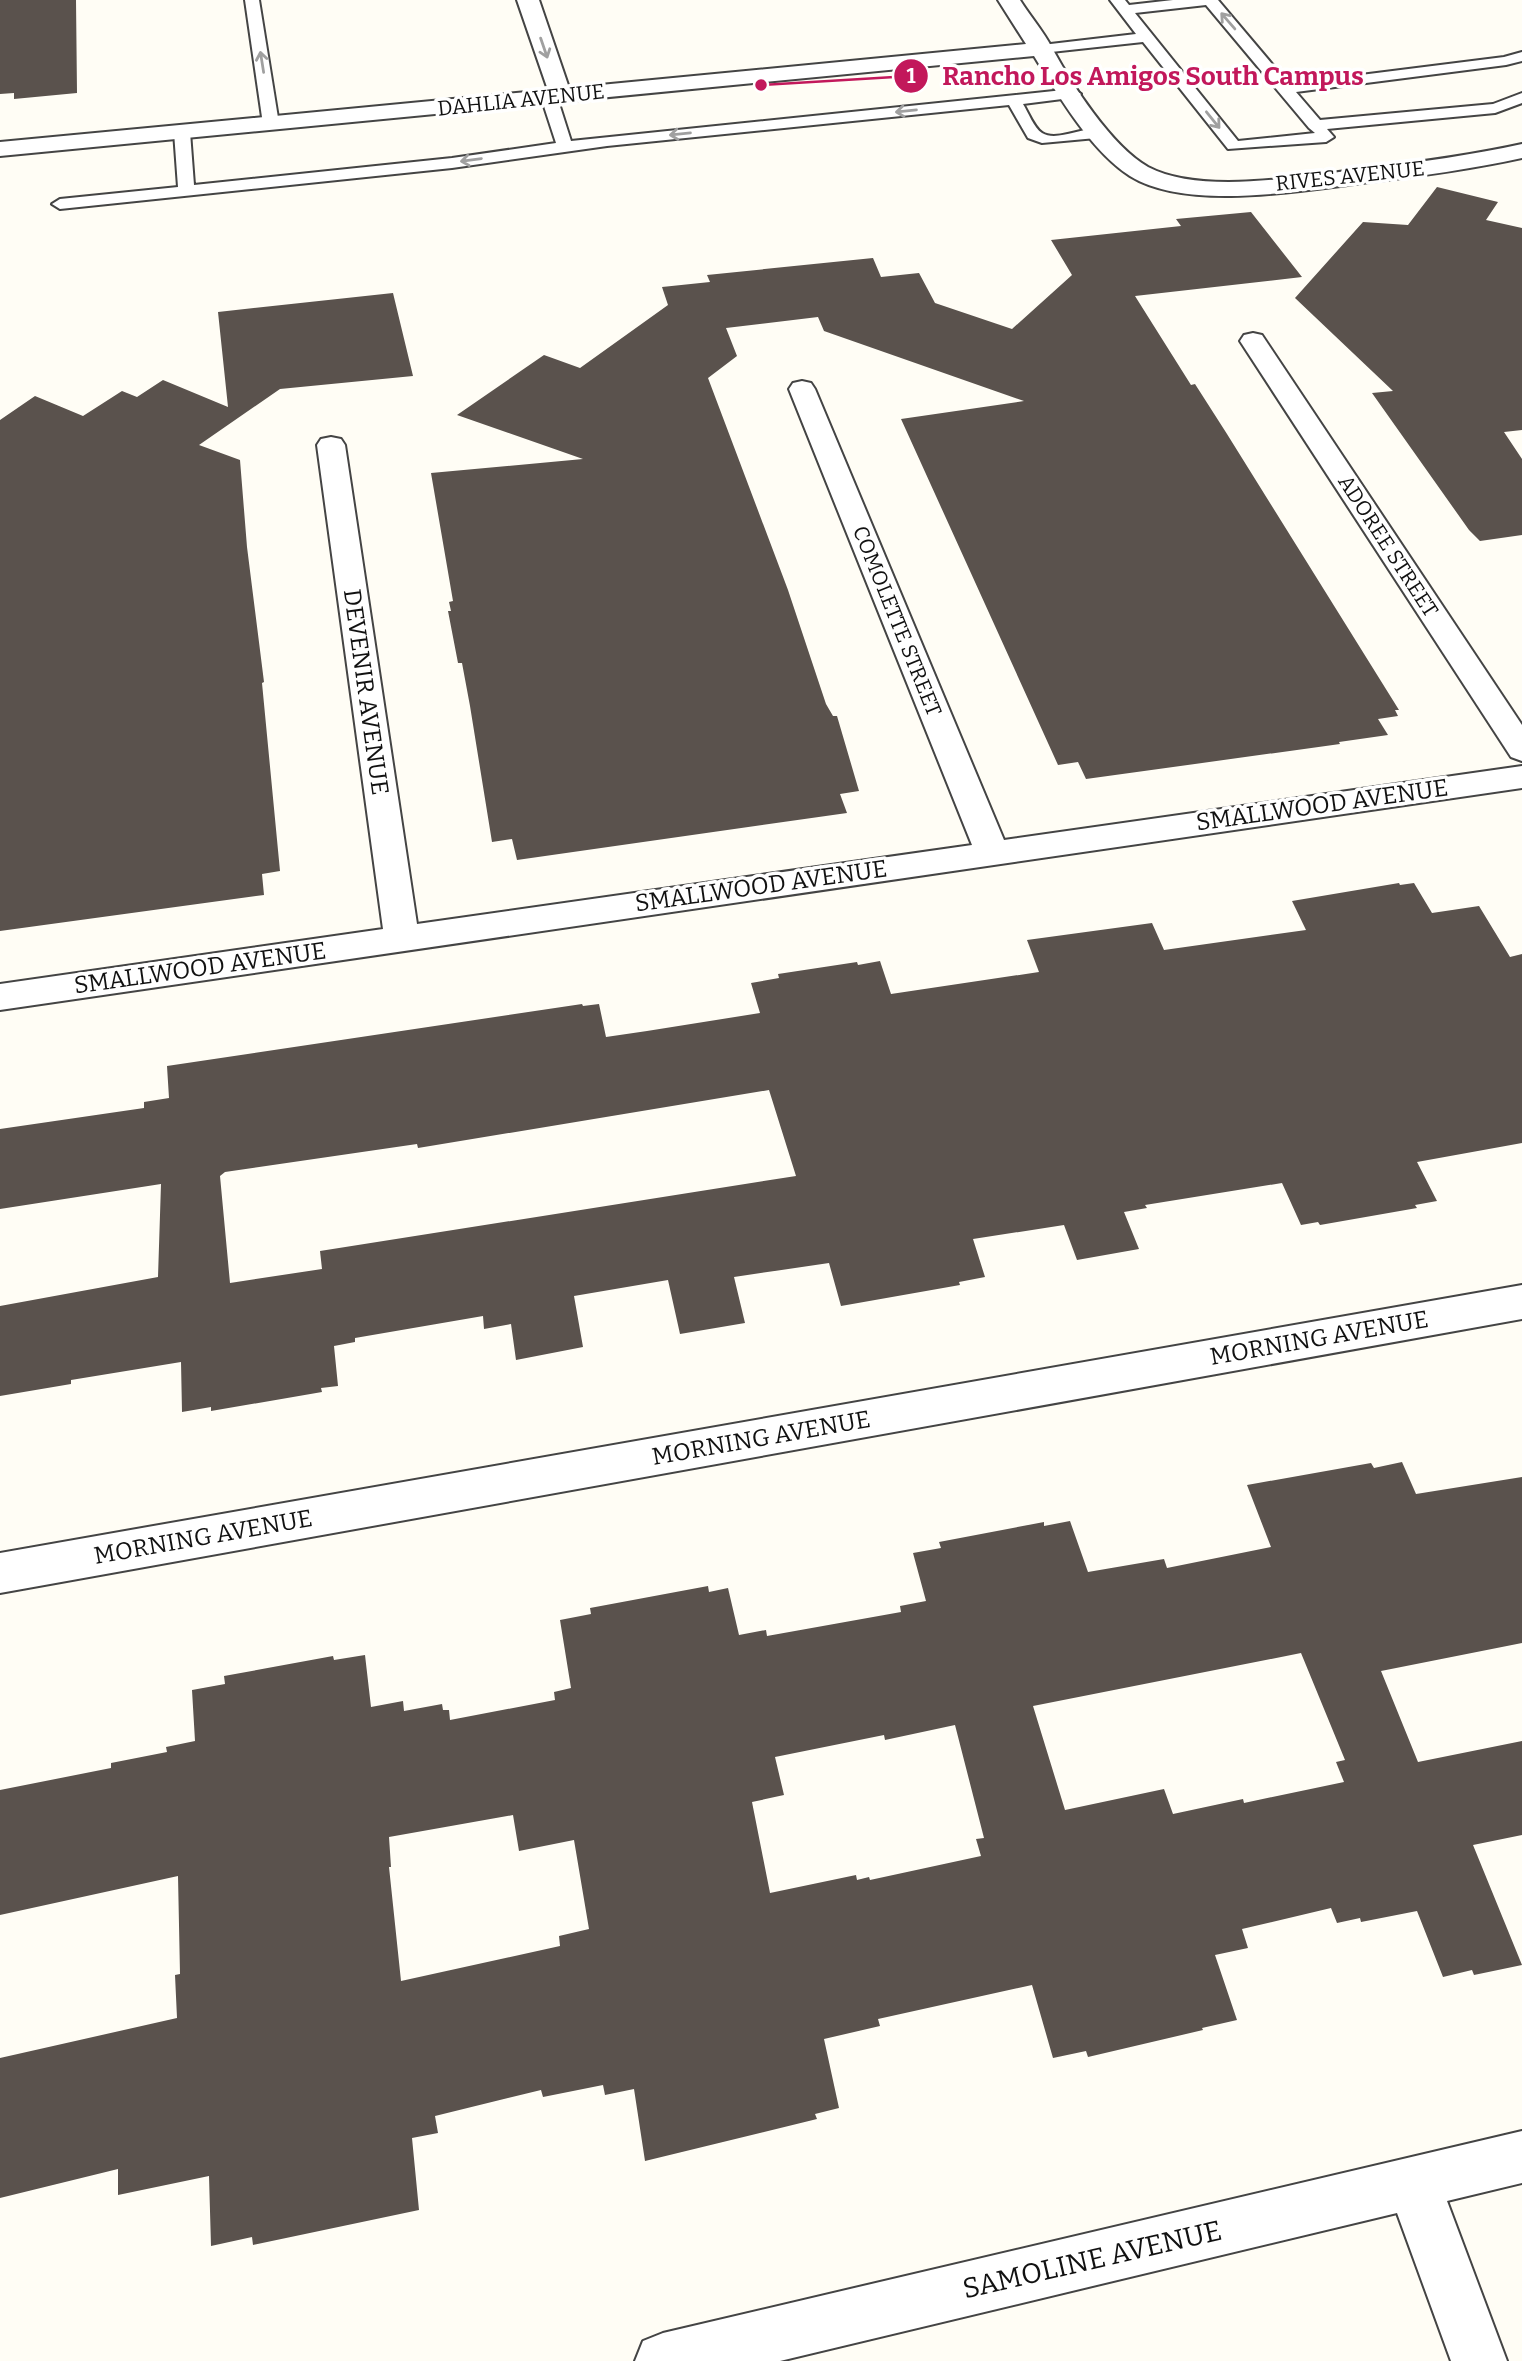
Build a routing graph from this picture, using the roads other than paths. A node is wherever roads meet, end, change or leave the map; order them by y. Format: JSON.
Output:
{"nodes":[{"id":1,"x":252,"y":0,"type":"edge"},
{"id":2,"x":528,"y":0,"type":"edge"},
{"id":3,"x":1009,"y":0,"type":"edge"},
{"id":4,"x":1210,"y":0,"type":"edge"},
{"id":5,"x":1121,"y":5,"type":"edge"},
{"id":6,"x":1149,"y":37,"type":"junction"},
{"id":7,"x":1042,"y":49,"type":"junction"},
{"id":8,"x":1522,"y":56,"type":"edge"},
{"id":9,"x":1286,"y":89,"type":"junction"},
{"id":10,"x":1073,"y":94,"type":"junction"},
{"id":11,"x":555,"y":97,"type":"junction"},
{"id":12,"x":1522,"y":98,"type":"edge"},
{"id":13,"x":1014,"y":101,"type":"junction"},
{"id":14,"x":974,"y":105,"type":"joint"},
{"id":15,"x":271,"y":124,"type":"junction"},
{"id":16,"x":1315,"y":125,"type":"junction"},
{"id":17,"x":183,"y":132,"type":"junction"},
{"id":18,"x":1101,"y":134,"type":"junction"},
{"id":19,"x":607,"y":141,"type":"joint"},
{"id":20,"x":565,"y":147,"type":"junction"},
{"id":21,"x":0,"y":149,"type":"edge"},
{"id":22,"x":1522,"y":151,"type":"edge"},
{"id":23,"x":260,"y":184,"type":"joint"},
{"id":24,"x":186,"y":191,"type":"junction"},
{"id":25,"x":60,"y":204,"type":"dead end"},
{"id":26,"x":1253,"y":341,"type":"dead end"},
{"id":27,"x":802,"y":389,"type":"dead end"},
{"id":28,"x":331,"y":445,"type":"dead end"},
{"id":29,"x":1522,"y":750,"type":"edge"},
{"id":30,"x":1522,"y":777,"type":"edge"},
{"id":31,"x":992,"y":852,"type":"junction"},
{"id":32,"x":402,"y":939,"type":"junction"},
{"id":33,"x":0,"y":997,"type":"edge"},
{"id":34,"x":1522,"y":1302,"type":"edge"},
{"id":35,"x":0,"y":1573,"type":"edge"},
{"id":36,"x":1522,"y":2157,"type":"edge"},
{"id":37,"x":1413,"y":2183,"type":"junction"},
{"id":38,"x":663,"y":2361,"type":"edge"},
{"id":39,"x":1479,"y":2361,"type":"edge"}],
"edges":[{"from":15,"to":1,"type":"lane","one_way":true},
{"from":2,"to":11,"type":"street","one_way":true},
{"from":3,"to":7,"type":"street","name":"RIVES AVENUE"},
{"from":4,"to":5,"type":"lane"},
{"from":9,"to":4,"type":"lane","one_way":true},
{"from":5,"to":6,"type":"lane"},
{"from":6,"to":7,"type":"lane"},
{"from":6,"to":16,"type":"lane","one_way":true},
{"from":7,"to":10,"type":"street","name":"RIVES AVENUE"},
{"from":7,"to":11,"type":"street","name":"DAHLIA AVENUE"},
{"from":8,"to":9,"type":"lane"},
{"from":9,"to":16,"type":"lane"},
{"from":10,"to":13,"type":"lane"},
{"from":10,"to":18,"type":"street","name":"RIVES AVENUE"},
{"from":11,"to":15,"type":"street","name":"DAHLIA AVENUE"},
{"from":11,"to":20,"type":"lane"},
{"from":12,"to":16,"type":"lane"},
{"from":13,"to":14,"type":"lane"},
{"from":13,"to":18,"type":"lane"},
{"from":14,"to":19,"type":"lane","one_way":true},
{"from":15,"to":17,"type":"street","name":"DAHLIA AVENUE"},
{"from":17,"to":21,"type":"street","name":"DAHLIA AVENUE"},
{"from":17,"to":24,"type":"lane"},
{"from":18,"to":22,"type":"street","name":"RIVES AVENUE"},
{"from":19,"to":20,"type":"lane"},
{"from":20,"to":23,"type":"lane","one_way":true},
{"from":23,"to":24,"type":"lane"},
{"from":24,"to":25,"type":"lane"},
{"from":26,"to":29,"type":"street","name":"ADOREE STREET"},
{"from":27,"to":31,"type":"street","name":"COMOLETTE STREET"},
{"from":28,"to":32,"type":"street","name":"DEVENIR AVENUE"},
{"from":30,"to":31,"type":"street","name":"SMALLWOOD AVENUE"},
{"from":31,"to":32,"type":"street","name":"SMALLWOOD AVENUE"},
{"from":32,"to":33,"type":"street","name":"SMALLWOOD AVENUE"},
{"from":34,"to":35,"type":"street","name":"MORNING AVENUE"},
{"from":36,"to":37,"type":"street","name":"SAMOLINE AVENUE"},
{"from":37,"to":38,"type":"street","name":"SAMOLINE AVENUE"},
{"from":37,"to":39,"type":"street"}]}
